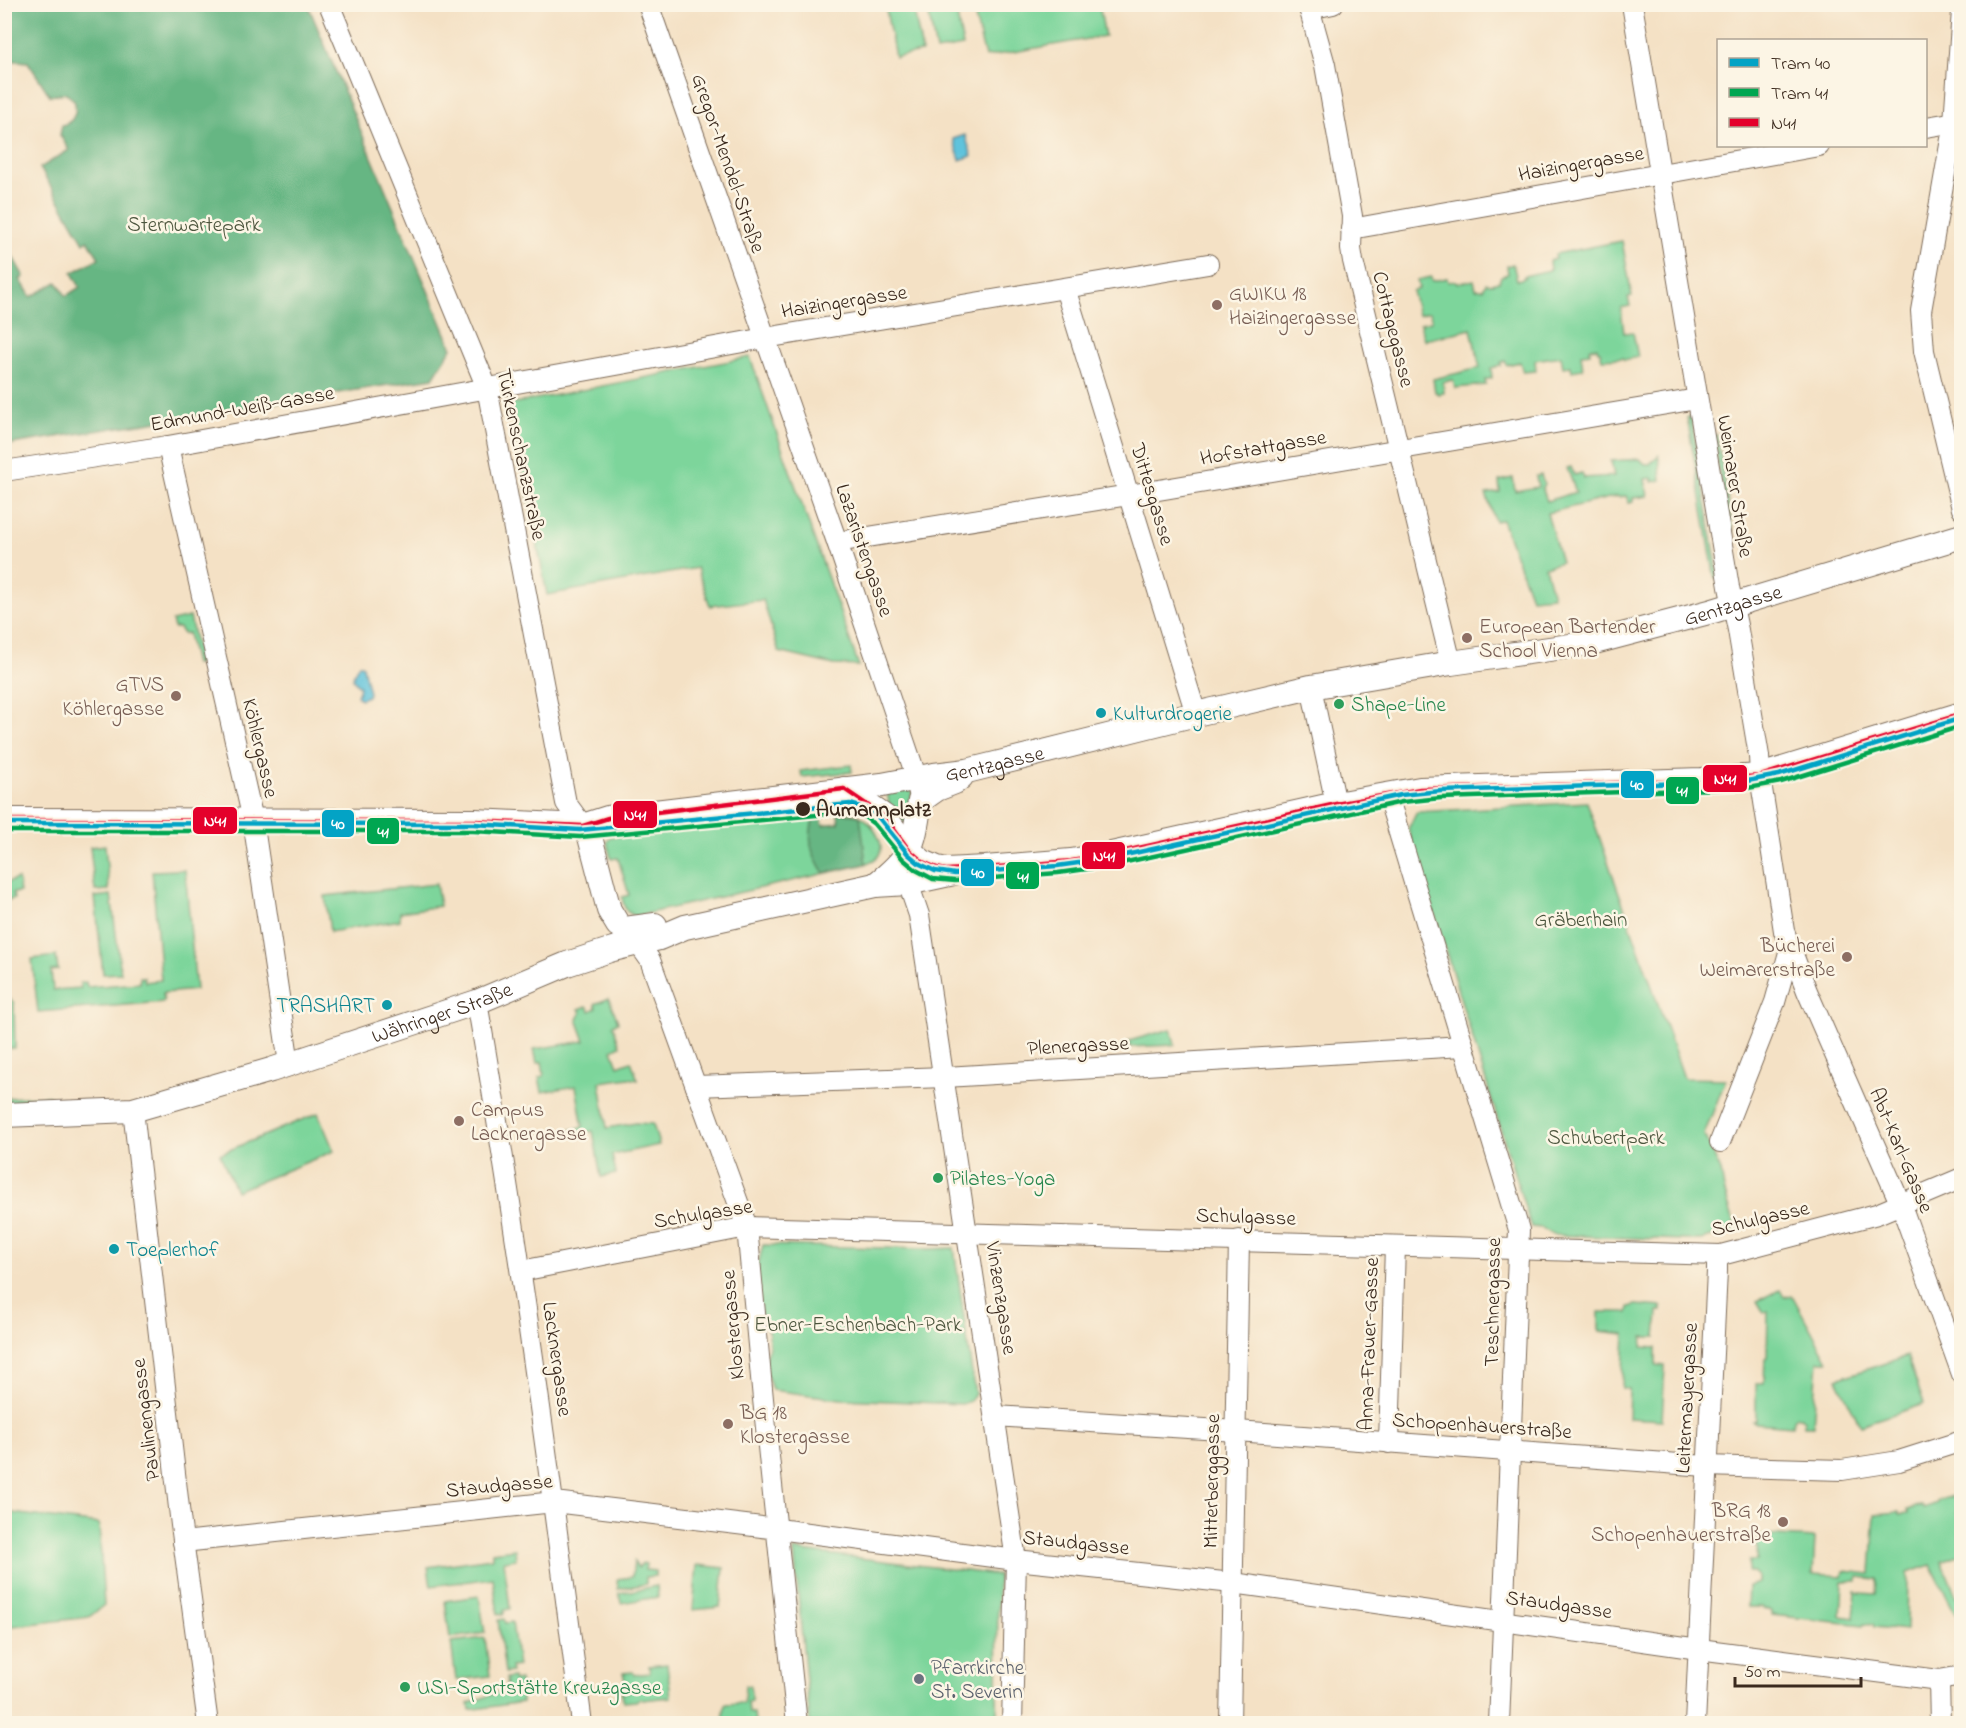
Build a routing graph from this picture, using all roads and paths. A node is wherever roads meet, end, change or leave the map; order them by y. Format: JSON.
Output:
{"nodes":[{"id":1,"x":329,"y":4,"type":"edge"},
{"id":2,"x":648,"y":4,"type":"edge"},
{"id":3,"x":1333,"y":4,"type":"edge"},
{"id":4,"x":1632,"y":4,"type":"edge"},
{"id":5,"x":1308,"y":7,"type":"edge"},
{"id":6,"x":1962,"y":10,"type":"edge"},
{"id":7,"x":1958,"y":122,"type":"edge"},
{"id":8,"x":1927,"y":127,"type":"edge"},
{"id":9,"x":1813,"y":147,"type":"edge"},
{"id":10,"x":1660,"y":173,"type":"junction"},
{"id":11,"x":1352,"y":229,"type":"junction"},
{"id":12,"x":1208,"y":264,"type":"dead end"},
{"id":13,"x":1065,"y":288,"type":"junction"},
{"id":14,"x":765,"y":338,"type":"junction"},
{"id":15,"x":487,"y":388,"type":"junction"},
{"id":16,"x":1697,"y":399,"type":"junction"},
{"id":17,"x":168,"y":446,"type":"junction"},
{"id":18,"x":1399,"y":448,"type":"junction"},
{"id":19,"x":4,"y":471,"type":"edge"},
{"id":20,"x":1129,"y":495,"type":"junction"},
{"id":21,"x":1962,"y":510,"type":"edge"},
{"id":22,"x":1962,"y":536,"type":"edge"},
{"id":23,"x":837,"y":542,"type":"junction"},
{"id":24,"x":1732,"y":605,"type":"junction"},
{"id":25,"x":1451,"y":663,"type":"junction"},
{"id":26,"x":1311,"y":687,"type":"junction"},
{"id":27,"x":1196,"y":714,"type":"junction"},
{"id":28,"x":1962,"y":714,"type":"edge"},
{"id":29,"x":1760,"y":776,"type":"junction"},
{"id":30,"x":844,"y":789,"type":"junction"},
{"id":31,"x":919,"y":790,"type":"junction"},
{"id":32,"x":1387,"y":793,"type":"junction"},
{"id":33,"x":1336,"y":804,"type":"junction"},
{"id":34,"x":4,"y":820,"type":"edge"},
{"id":35,"x":252,"y":820,"type":"junction"},
{"id":36,"x":583,"y":826,"type":"junction"},
{"id":37,"x":909,"y":850,"type":"junction"},
{"id":38,"x":974,"y":868,"type":"junction"},
{"id":39,"x":908,"y":883,"type":"junction"},
{"id":40,"x":875,"y":885,"type":"junction"},
{"id":41,"x":685,"y":927,"type":"junction"},
{"id":42,"x":638,"y":943,"type":"junction"},
{"id":43,"x":1790,"y":949,"type":"junction"},
{"id":44,"x":477,"y":1002,"type":"junction"},
{"id":45,"x":1463,"y":1046,"type":"junction"},
{"id":46,"x":289,"y":1064,"type":"junction"},
{"id":47,"x":945,"y":1077,"type":"junction"},
{"id":48,"x":696,"y":1086,"type":"junction"},
{"id":49,"x":133,"y":1110,"type":"junction"},
{"id":50,"x":4,"y":1115,"type":"edge"},
{"id":51,"x":1720,"y":1142,"type":"dead end"},
{"id":52,"x":1962,"y":1178,"type":"edge"},
{"id":53,"x":1901,"y":1205,"type":"junction"},
{"id":54,"x":747,"y":1227,"type":"junction"},
{"id":55,"x":967,"y":1233,"type":"junction"},
{"id":56,"x":1239,"y":1240,"type":"junction"},
{"id":57,"x":1395,"y":1246,"type":"junction"},
{"id":58,"x":1519,"y":1248,"type":"junction"},
{"id":59,"x":1721,"y":1255,"type":"junction"},
{"id":60,"x":521,"y":1271,"type":"junction"},
{"id":61,"x":1962,"y":1374,"type":"edge"},
{"id":62,"x":995,"y":1416,"type":"junction"},
{"id":63,"x":1237,"y":1431,"type":"junction"},
{"id":64,"x":1962,"y":1441,"type":"edge"},
{"id":65,"x":1389,"y":1443,"type":"junction"},
{"id":66,"x":1511,"y":1451,"type":"junction"},
{"id":67,"x":1706,"y":1466,"type":"junction"},
{"id":68,"x":554,"y":1502,"type":"junction"},
{"id":69,"x":778,"y":1528,"type":"junction"},
{"id":70,"x":183,"y":1542,"type":"junction"},
{"id":71,"x":1016,"y":1560,"type":"junction"},
{"id":72,"x":1233,"y":1583,"type":"junction"},
{"id":73,"x":1504,"y":1621,"type":"junction"},
{"id":74,"x":1699,"y":1649,"type":"junction"},
{"id":75,"x":1962,"y":1676,"type":"edge"},
{"id":76,"x":1939,"y":1680,"type":"junction"},
{"id":77,"x":208,"y":1724,"type":"edge"},
{"id":78,"x":582,"y":1724,"type":"edge"},
{"id":79,"x":797,"y":1724,"type":"edge"},
{"id":80,"x":1012,"y":1724,"type":"edge"},
{"id":81,"x":1230,"y":1724,"type":"edge"},
{"id":82,"x":1499,"y":1724,"type":"edge"},
{"id":83,"x":1695,"y":1724,"type":"edge"},
{"id":84,"x":1940,"y":1724,"type":"edge"}],
"edges":[{"from":1,"to":15,"type":"street","name":"Türkenschanzstraße"},
{"from":2,"to":14,"type":"street","name":"Gregor-Mendel-Straße"},
{"from":3,"to":5,"type":"street"},
{"from":4,"to":10,"type":"street","name":"Weimarer Straße"},
{"from":5,"to":11,"type":"street","name":"Cottagegasse"},
{"from":6,"to":7,"type":"street"},
{"from":7,"to":8,"type":"street"},
{"from":7,"to":21,"type":"street"},
{"from":9,"to":10,"type":"street","name":"Haizingergasse"},
{"from":10,"to":11,"type":"street","name":"Haizingergasse"},
{"from":10,"to":16,"type":"street","name":"Weimarer Straße"},
{"from":11,"to":18,"type":"street","name":"Cottagegasse"},
{"from":12,"to":13,"type":"street","name":"Haizingergasse"},
{"from":13,"to":14,"type":"street","name":"Haizingergasse"},
{"from":13,"to":20,"type":"street","name":"Dittesgasse"},
{"from":14,"to":15,"type":"street","name":"Haizingergasse"},
{"from":14,"to":23,"type":"street","name":"Lazaristengasse"},
{"from":15,"to":17,"type":"street","name":"Edmund-Weiß-Gasse"},
{"from":15,"to":36,"type":"street","name":"Türkenschanzstraße"},
{"from":16,"to":18,"type":"street","name":"Hofstattgasse"},
{"from":16,"to":24,"type":"street","name":"Weimarer Straße"},
{"from":17,"to":19,"type":"street","name":"Edmund-Weiß-Gasse"},
{"from":17,"to":35,"type":"street","name":"Köhlergasse"},
{"from":18,"to":20,"type":"street","name":"Hofstattgasse"},
{"from":18,"to":25,"type":"street","name":"Cottagegasse"},
{"from":20,"to":23,"type":"street","name":"Hofstattgasse"},
{"from":20,"to":27,"type":"street","name":"Dittesgasse"},
{"from":22,"to":24,"type":"main road","name":"Gentzgasse"},
{"from":23,"to":31,"type":"street","name":"Lazaristengasse"},
{"from":24,"to":25,"type":"main road","name":"Gentzgasse"},
{"from":24,"to":29,"type":"street","name":"Weimarer Straße"},
{"from":25,"to":26,"type":"main road","name":"Gentzgasse"},
{"from":26,"to":27,"type":"main road","name":"Gentzgasse"},
{"from":26,"to":33,"type":"street"},
{"from":27,"to":31,"type":"main road","name":"Gentzgasse"},
{"from":28,"to":29,"type":"main road","name":"Währinger Straße"},
{"from":29,"to":32,"type":"main road","name":"Währinger Straße"},
{"from":29,"to":43,"type":"street","name":"Weimarer Straße"},
{"from":30,"to":31,"type":"main road","name":"Gentzgasse"},
{"from":30,"to":36,"type":"main road","name":"Gentzgasse"},
{"from":30,"to":37,"type":"main road"},
{"from":31,"to":37,"type":"main road"},
{"from":32,"to":33,"type":"main road","name":"Währinger Straße"},
{"from":32,"to":45,"type":"street","name":"Teschnergasse"},
{"from":33,"to":38,"type":"main road","name":"Währinger Straße"},
{"from":34,"to":35,"type":"main road","name":"Gentzgasse"},
{"from":35,"to":36,"type":"main road","name":"Gentzgasse"},
{"from":35,"to":46,"type":"street","name":"Köhlergasse"},
{"from":36,"to":41,"type":"main road"},
{"from":37,"to":38,"type":"main road","name":"Währinger Straße"},
{"from":37,"to":40,"type":"main road","name":"Währinger Straße"},
{"from":38,"to":39,"type":"main road","name":"Währinger Straße"},
{"from":39,"to":40,"type":"main road","name":"Währinger Straße"},
{"from":39,"to":47,"type":"street","name":"Vinzenzgasse"},
{"from":40,"to":41,"type":"main road","name":"Währinger Straße"},
{"from":41,"to":42,"type":"main road","name":"Währinger Straße"},
{"from":42,"to":44,"type":"main road","name":"Währinger Straße"},
{"from":42,"to":48,"type":"street","name":"Klostergasse"},
{"from":43,"to":51,"type":"street"},
{"from":43,"to":53,"type":"street","name":"Abt-Karl-Gasse"},
{"from":44,"to":46,"type":"main road","name":"Währinger Straße"},
{"from":44,"to":60,"type":"street","name":"Lacknergasse"},
{"from":45,"to":47,"type":"street","name":"Plenergasse"},
{"from":45,"to":58,"type":"street","name":"Teschnergasse"},
{"from":46,"to":49,"type":"main road","name":"Währinger Straße"},
{"from":47,"to":48,"type":"street","name":"Plenergasse"},
{"from":47,"to":55,"type":"street","name":"Vinzenzgasse"},
{"from":48,"to":54,"type":"street","name":"Klostergasse"},
{"from":49,"to":50,"type":"main road","name":"Währinger Straße"},
{"from":49,"to":70,"type":"street","name":"Paulinengasse"},
{"from":52,"to":53,"type":"street","name":"Schulgasse"},
{"from":53,"to":59,"type":"street","name":"Schulgasse"},
{"from":53,"to":61,"type":"street","name":"Abt-Karl-Gasse"},
{"from":54,"to":55,"type":"street","name":"Schulgasse"},
{"from":54,"to":60,"type":"street","name":"Schulgasse"},
{"from":54,"to":69,"type":"street","name":"Klostergasse"},
{"from":55,"to":56,"type":"street","name":"Schulgasse"},
{"from":55,"to":62,"type":"street","name":"Vinzenzgasse"},
{"from":56,"to":57,"type":"street","name":"Schulgasse"},
{"from":56,"to":63,"type":"street","name":"Mitterberggasse"},
{"from":57,"to":58,"type":"street","name":"Schulgasse"},
{"from":57,"to":65,"type":"street","name":"Anna-Frauer-Gasse"},
{"from":58,"to":59,"type":"street","name":"Schulgasse"},
{"from":58,"to":66,"type":"street","name":"Teschnergasse"},
{"from":59,"to":67,"type":"street","name":"Leitermayergasse"},
{"from":60,"to":68,"type":"street","name":"Lacknergasse"},
{"from":62,"to":63,"type":"street","name":"Schopenhauerstraße"},
{"from":62,"to":71,"type":"street","name":"Vinzenzgasse"},
{"from":63,"to":65,"type":"street","name":"Schopenhauerstraße"},
{"from":63,"to":72,"type":"street","name":"Mitterberggasse"},
{"from":64,"to":67,"type":"street","name":"Schopenhauerstraße"},
{"from":65,"to":66,"type":"street","name":"Schopenhauerstraße"},
{"from":66,"to":67,"type":"street","name":"Schopenhauerstraße"},
{"from":66,"to":73,"type":"street","name":"Teschnergasse"},
{"from":67,"to":74,"type":"street","name":"Leitermayergasse"},
{"from":68,"to":69,"type":"street","name":"Staudgasse"},
{"from":68,"to":70,"type":"street","name":"Staudgasse"},
{"from":68,"to":78,"type":"street","name":"Lacknergasse"},
{"from":69,"to":71,"type":"street","name":"Staudgasse"},
{"from":69,"to":79,"type":"street","name":"Klostergasse"},
{"from":70,"to":77,"type":"street","name":"Paulinengasse"},
{"from":71,"to":72,"type":"street","name":"Staudgasse"},
{"from":71,"to":80,"type":"street","name":"Vinzenzgasse"},
{"from":72,"to":73,"type":"street","name":"Staudgasse"},
{"from":72,"to":81,"type":"street","name":"Mitterberggasse"},
{"from":73,"to":74,"type":"street","name":"Staudgasse"},
{"from":73,"to":82,"type":"street","name":"Teschnergasse"},
{"from":74,"to":76,"type":"street","name":"Staudgasse"},
{"from":74,"to":83,"type":"street","name":"Leitermayergasse"},
{"from":75,"to":76,"type":"street","name":"Staudgasse"},
{"from":76,"to":84,"type":"street"}]}
